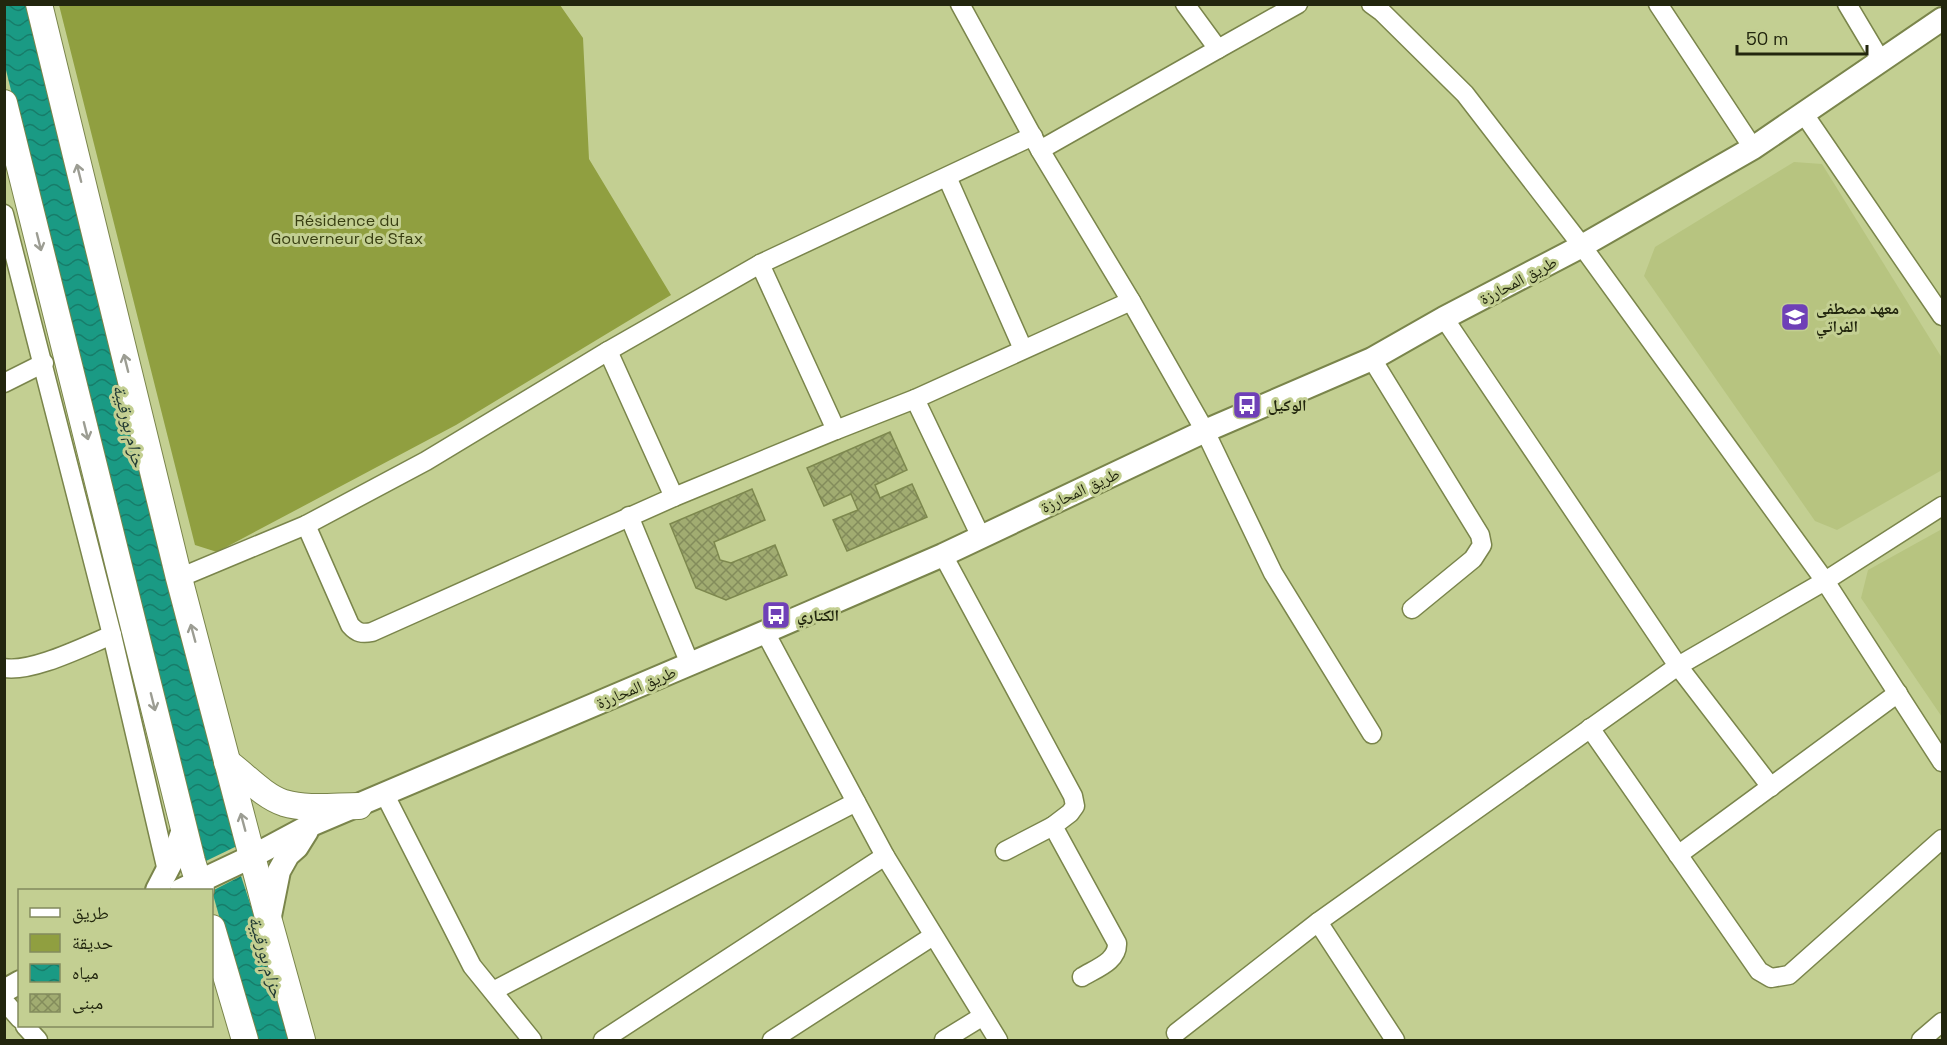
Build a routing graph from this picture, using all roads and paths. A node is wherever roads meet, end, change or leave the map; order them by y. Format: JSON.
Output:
{"nodes":[{"id":1,"x":39,"y":4,"type":"edge"},
{"id":2,"x":960,"y":4,"type":"edge"},
{"id":3,"x":1185,"y":4,"type":"edge"},
{"id":4,"x":1298,"y":4,"type":"edge"},
{"id":5,"x":1658,"y":4,"type":"edge"},
{"id":6,"x":1846,"y":4,"type":"edge"},
{"id":7,"x":1383,"y":7,"type":"edge"},
{"id":8,"x":1942,"y":19,"type":"edge"},
{"id":9,"x":1218,"y":49,"type":"junction"},
{"id":10,"x":1881,"y":61,"type":"junction"},
{"id":11,"x":4,"y":103,"type":"edge"},
{"id":12,"x":1804,"y":114,"type":"junction"},
{"id":13,"x":1036,"y":143,"type":"junction"},
{"id":14,"x":1753,"y":148,"type":"junction"},
{"id":15,"x":946,"y":177,"type":"junction"},
{"id":16,"x":4,"y":214,"type":"edge"},
{"id":17,"x":1582,"y":246,"type":"junction"},
{"id":18,"x":760,"y":264,"type":"junction"},
{"id":19,"x":1131,"y":301,"type":"junction"},
{"id":20,"x":1942,"y":316,"type":"edge"},
{"id":21,"x":1444,"y":318,"type":"junction"},
{"id":22,"x":1023,"y":349,"type":"junction"},
{"id":23,"x":608,"y":351,"type":"junction"},
{"id":24,"x":1372,"y":359,"type":"junction"},
{"id":25,"x":44,"y":363,"type":"junction"},
{"id":26,"x":4,"y":383,"type":"edge"},
{"id":27,"x":915,"y":399,"type":"junction"},
{"id":28,"x":836,"y":430,"type":"junction"},
{"id":29,"x":1205,"y":431,"type":"junction"},
{"id":30,"x":674,"y":497,"type":"junction"},
{"id":31,"x":1942,"y":506,"type":"edge"},
{"id":32,"x":629,"y":516,"type":"junction"},
{"id":33,"x":306,"y":525,"type":"junction"},
{"id":34,"x":981,"y":537,"type":"junction"},
{"id":35,"x":943,"y":555,"type":"junction"},
{"id":36,"x":179,"y":578,"type":"junction"},
{"id":37,"x":1825,"y":581,"type":"junction"},
{"id":38,"x":1412,"y":609,"type":"dead end"},
{"id":39,"x":765,"y":632,"type":"junction"},
{"id":40,"x":112,"y":635,"type":"junction"},
{"id":41,"x":690,"y":664,"type":"junction"},
{"id":42,"x":1678,"y":666,"type":"junction"},
{"id":43,"x":4,"y":668,"type":"edge"},
{"id":44,"x":1898,"y":693,"type":"junction"},
{"id":45,"x":1590,"y":728,"type":"junction"},
{"id":46,"x":1372,"y":734,"type":"dead end"},
{"id":47,"x":227,"y":762,"type":"junction"},
{"id":48,"x":1942,"y":762,"type":"edge"},
{"id":49,"x":1771,"y":787,"type":"junction"},
{"id":50,"x":385,"y":795,"type":"junction"},
{"id":51,"x":856,"y":802,"type":"junction"},
{"id":52,"x":359,"y":806,"type":"junction"},
{"id":53,"x":311,"y":825,"type":"junction"},
{"id":54,"x":1053,"y":826,"type":"junction"},
{"id":55,"x":184,"y":827,"type":"junction"},
{"id":56,"x":1942,"y":839,"type":"edge"},
{"id":57,"x":1005,"y":851,"type":"dead end"},
{"id":58,"x":1678,"y":855,"type":"junction"},
{"id":59,"x":885,"y":856,"type":"junction"},
{"id":60,"x":248,"y":859,"type":"junction"},
{"id":61,"x":162,"y":881,"type":"edge"},
{"id":62,"x":196,"y":885,"type":"edge"},
{"id":63,"x":268,"y":921,"type":"junction"},
{"id":64,"x":1318,"y":922,"type":"junction"},
{"id":65,"x":213,"y":932,"type":"edge"},
{"id":66,"x":933,"y":936,"type":"junction"},
{"id":67,"x":213,"y":964,"type":"edge"},
{"id":68,"x":1082,"y":977,"type":"dead end"},
{"id":69,"x":18,"y":983,"type":"edge"},
{"id":70,"x":228,"y":987,"type":"junction"},
{"id":71,"x":4,"y":991,"type":"edge"},
{"id":72,"x":494,"y":991,"type":"junction"},
{"id":73,"x":4,"y":1001,"type":"edge"},
{"id":74,"x":982,"y":1016,"type":"junction"},
{"id":75,"x":18,"y":1017,"type":"edge"},
{"id":76,"x":1942,"y":1022,"type":"edge"},
{"id":77,"x":26,"y":1027,"type":"edge"},
{"id":78,"x":1174,"y":1038,"type":"edge"},
{"id":79,"x":38,"y":1041,"type":"edge"},
{"id":80,"x":245,"y":1041,"type":"edge"},
{"id":81,"x":302,"y":1041,"type":"edge"},
{"id":82,"x":532,"y":1041,"type":"edge"},
{"id":83,"x":603,"y":1041,"type":"edge"},
{"id":84,"x":772,"y":1041,"type":"edge"},
{"id":85,"x":944,"y":1041,"type":"edge"},
{"id":86,"x":998,"y":1041,"type":"edge"},
{"id":87,"x":1395,"y":1041,"type":"edge"},
{"id":88,"x":1921,"y":1041,"type":"edge"}],
"edges":[{"from":36,"to":1,"type":"highway","one_way":true},
{"from":2,"to":13,"type":"street"},
{"from":3,"to":9,"type":"street"},
{"from":4,"to":9,"type":"street"},
{"from":5,"to":14,"type":"street"},
{"from":6,"to":10,"type":"street"},
{"from":7,"to":17,"type":"street"},
{"from":8,"to":10,"type":"main road","name":"طريق المحارزة"},
{"from":9,"to":13,"type":"street"},
{"from":10,"to":12,"type":"main road","name":"طريق المحارزة"},
{"from":11,"to":55,"type":"highway","one_way":true},
{"from":12,"to":14,"type":"main road","name":"طريق المحارزة"},
{"from":12,"to":20,"type":"street"},
{"from":13,"to":15,"type":"street"},
{"from":13,"to":19,"type":"street"},
{"from":14,"to":17,"type":"main road","name":"طريق المحارزة"},
{"from":15,"to":18,"type":"street"},
{"from":15,"to":22,"type":"street"},
{"from":16,"to":25,"type":"street"},
{"from":17,"to":21,"type":"main road","name":"طريق المحارزة"},
{"from":17,"to":37,"type":"street"},
{"from":18,"to":23,"type":"street"},
{"from":18,"to":28,"type":"street"},
{"from":19,"to":22,"type":"street"},
{"from":19,"to":29,"type":"street"},
{"from":21,"to":24,"type":"main road","name":"طريق المحارزة"},
{"from":21,"to":42,"type":"street"},
{"from":22,"to":27,"type":"street"},
{"from":23,"to":30,"type":"street"},
{"from":23,"to":33,"type":"street"},
{"from":24,"to":29,"type":"main road","name":"طريق المحارزة"},
{"from":24,"to":38,"type":"street"},
{"from":25,"to":26,"type":"street"},
{"from":25,"to":40,"type":"street"},
{"from":27,"to":28,"type":"street"},
{"from":27,"to":34,"type":"street"},
{"from":28,"to":30,"type":"street"},
{"from":29,"to":34,"type":"main road","name":"طريق المحارزة"},
{"from":29,"to":46,"type":"street"},
{"from":30,"to":32,"type":"street"},
{"from":31,"to":37,"type":"street"},
{"from":32,"to":33,"type":"street"},
{"from":32,"to":41,"type":"street"},
{"from":33,"to":36,"type":"street"},
{"from":34,"to":35,"type":"main road","name":"طريق المحارزة"},
{"from":35,"to":39,"type":"main road","name":"طريق المحارزة"},
{"from":35,"to":54,"type":"street"},
{"from":47,"to":36,"type":"highway","one_way":true},
{"from":37,"to":42,"type":"street"},
{"from":37,"to":44,"type":"street"},
{"from":39,"to":41,"type":"main road","name":"طريق المحارزة"},
{"from":39,"to":51,"type":"street"},
{"from":40,"to":43,"type":"street"},
{"from":40,"to":61,"type":"street"},
{"from":41,"to":50,"type":"main road","name":"طريق المحارزة"},
{"from":42,"to":45,"type":"street"},
{"from":42,"to":49,"type":"street"},
{"from":44,"to":48,"type":"street"},
{"from":44,"to":49,"type":"street"},
{"from":45,"to":58,"type":"street"},
{"from":45,"to":64,"type":"street"},
{"from":47,"to":52,"type":"highway"},
{"from":60,"to":47,"type":"highway","one_way":true},
{"from":49,"to":58,"type":"street"},
{"from":50,"to":52,"type":"main road","name":"طريق المحارزة"},
{"from":50,"to":72,"type":"street"},
{"from":51,"to":59,"type":"street"},
{"from":51,"to":72,"type":"street"},
{"from":52,"to":53,"type":"main road","name":"طريق المحارزة"},
{"from":53,"to":60,"type":"main road","name":"طريق المحارزة"},
{"from":53,"to":63,"type":"main road"},
{"from":54,"to":57,"type":"street"},
{"from":54,"to":68,"type":"street"},
{"from":55,"to":61,"type":"main road"},
{"from":55,"to":62,"type":"highway"},
{"from":56,"to":58,"type":"street"},
{"from":59,"to":66,"type":"street"},
{"from":59,"to":83,"type":"street"},
{"from":60,"to":62,"type":"main road","name":"طريق المحارزة"},
{"from":60,"to":63,"type":"highway"},
{"from":63,"to":81,"type":"highway"},
{"from":64,"to":78,"type":"street"},
{"from":64,"to":87,"type":"street"},
{"from":65,"to":70,"type":"highway"},
{"from":66,"to":74,"type":"street"},
{"from":66,"to":84,"type":"street"},
{"from":67,"to":70,"type":"highway"},
{"from":69,"to":71,"type":"main road"},
{"from":70,"to":80,"type":"highway"},
{"from":72,"to":82,"type":"street"},
{"from":73,"to":75,"type":"street"},
{"from":74,"to":85,"type":"street"},
{"from":74,"to":86,"type":"street"},
{"from":76,"to":88,"type":"street"},
{"from":77,"to":79,"type":"street"}]}
